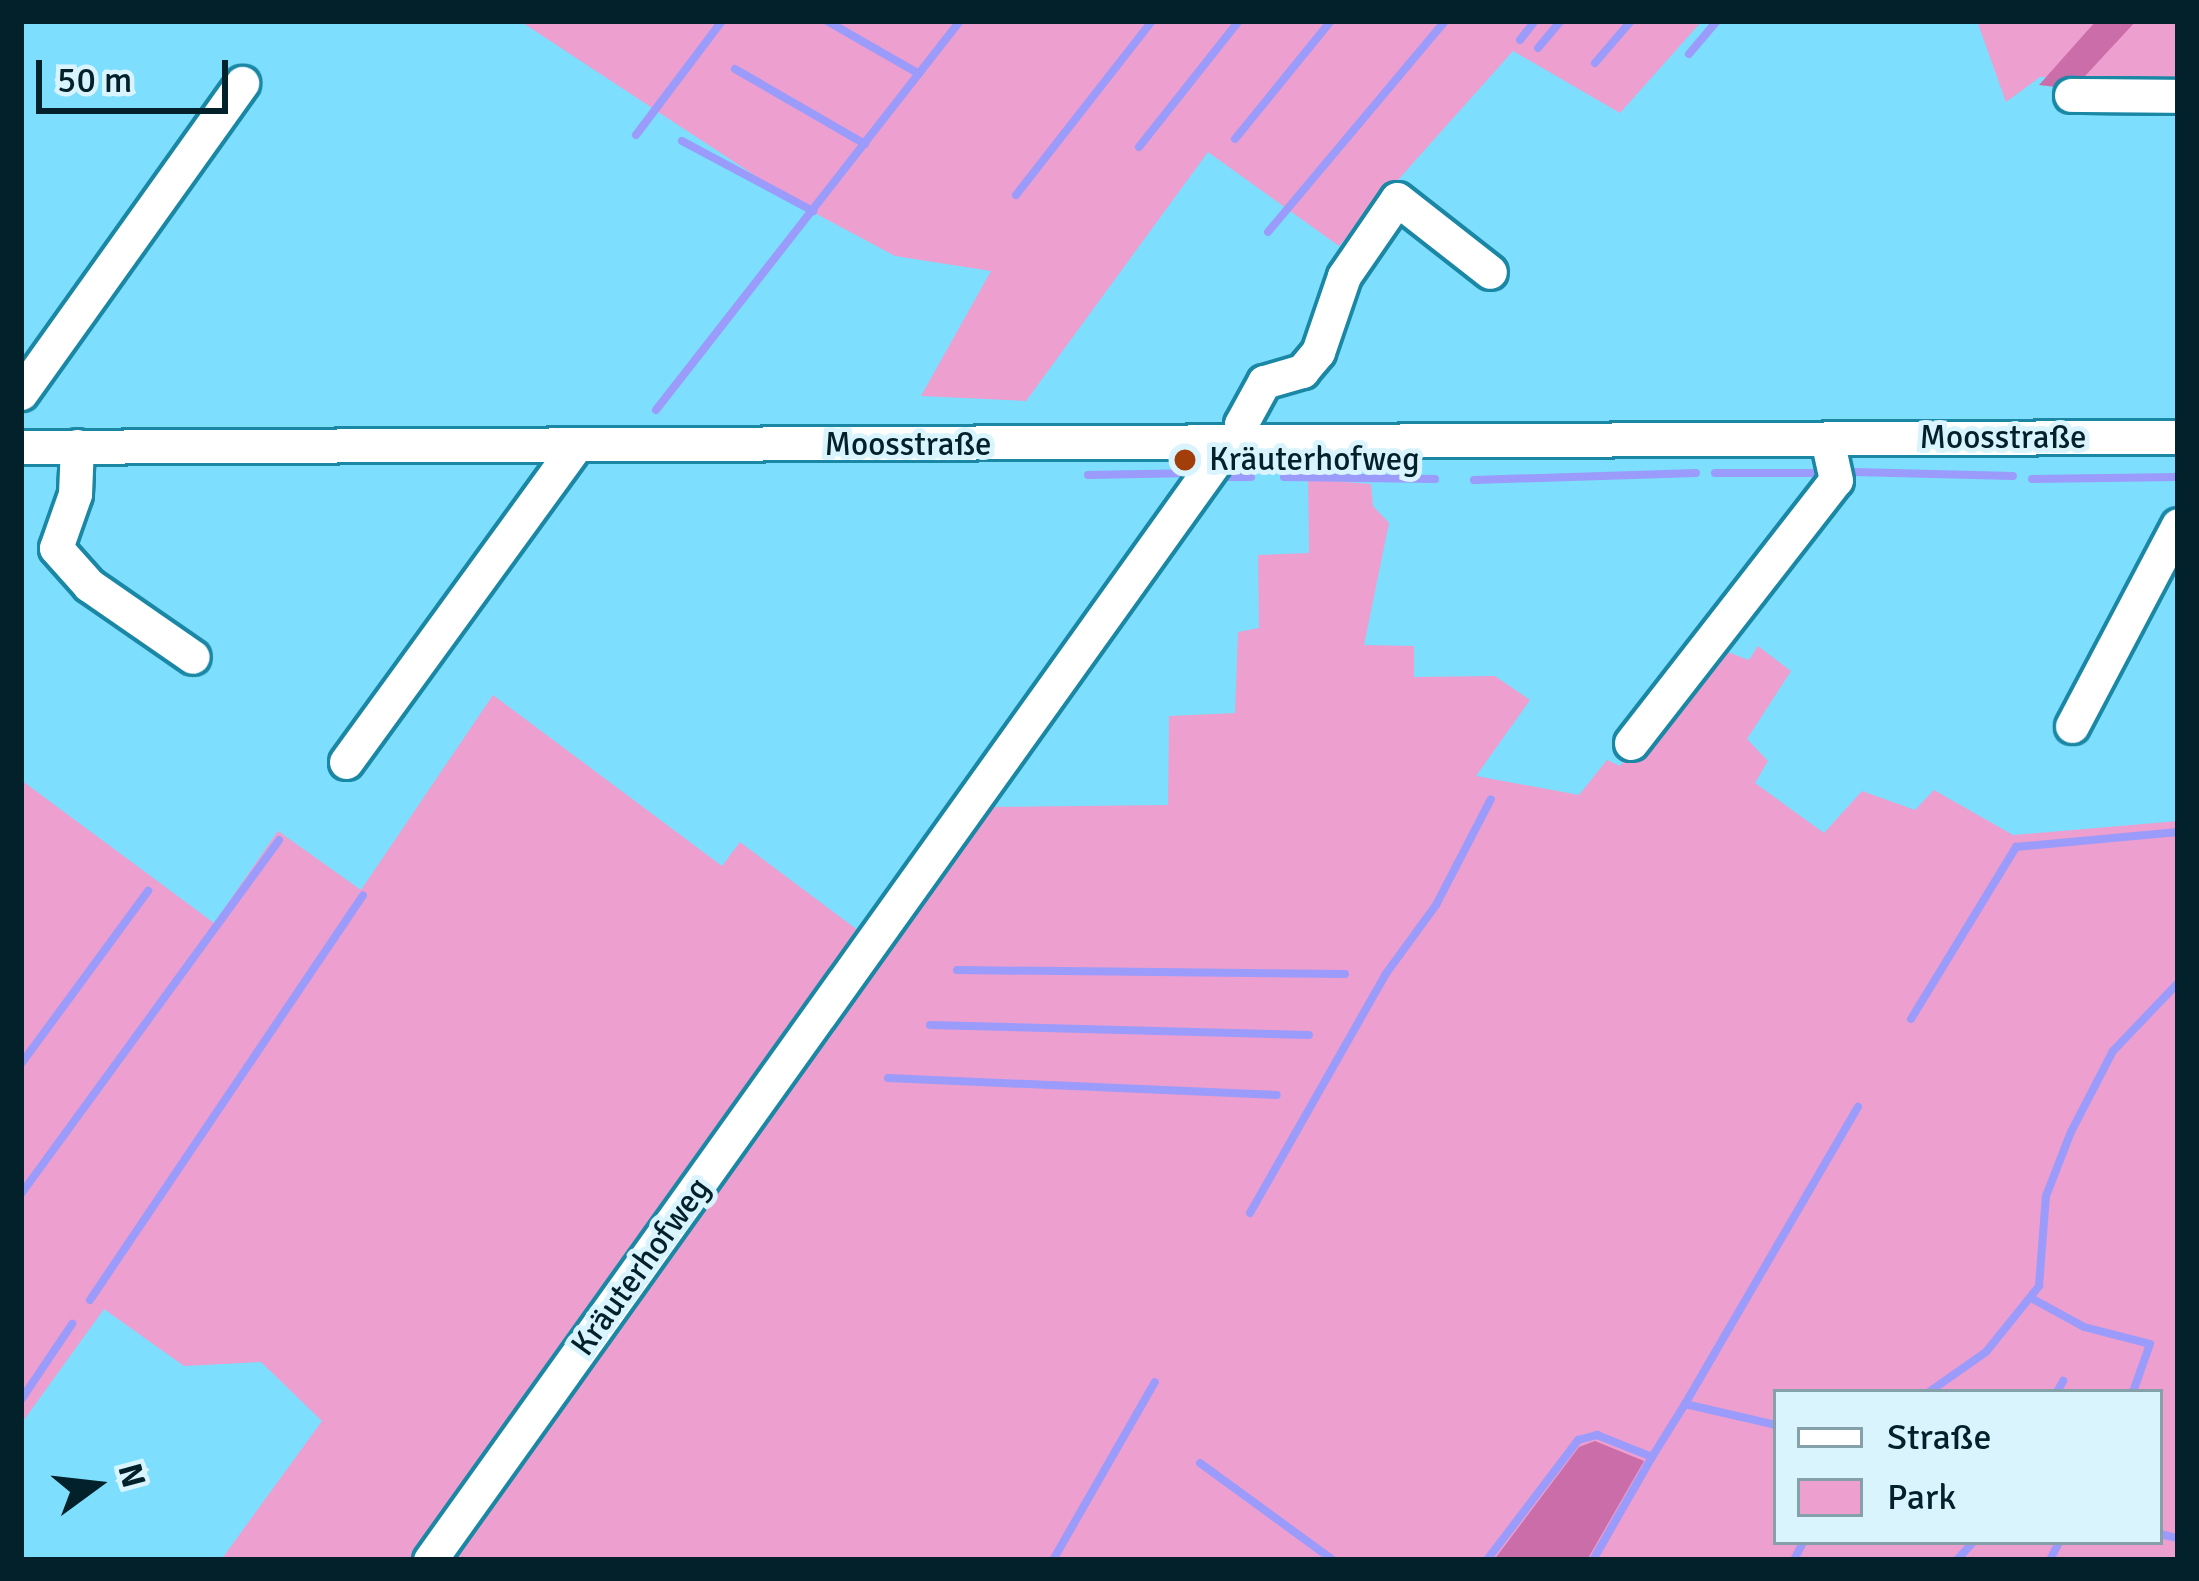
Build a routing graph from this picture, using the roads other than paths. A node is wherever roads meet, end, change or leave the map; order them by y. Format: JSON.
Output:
{"nodes":[{"id":1,"x":242,"y":83,"type":"dead end"},
{"id":2,"x":2071,"y":95,"type":"dead end"},
{"id":3,"x":2178,"y":96,"type":"edge"},
{"id":4,"x":1490,"y":272,"type":"dead end"},
{"id":5,"x":21,"y":392,"type":"edge"},
{"id":6,"x":2178,"y":436,"type":"edge"},
{"id":7,"x":1827,"y":439,"type":"junction"},
{"id":8,"x":1234,"y":445,"type":"junction"},
{"id":9,"x":21,"y":446,"type":"edge"},
{"id":10,"x":77,"y":446,"type":"junction"},
{"id":11,"x":576,"y":446,"type":"junction"},
{"id":12,"x":2178,"y":525,"type":"edge"},
{"id":13,"x":193,"y":657,"type":"dead end"},
{"id":14,"x":2072,"y":726,"type":"dead end"},
{"id":15,"x":1631,"y":743,"type":"dead end"},
{"id":16,"x":346,"y":762,"type":"dead end"},
{"id":17,"x":430,"y":1560,"type":"edge"}],
"edges":[{"from":1,"to":5,"type":"street"},
{"from":2,"to":3,"type":"street"},
{"from":4,"to":8,"type":"street"},
{"from":6,"to":7,"type":"street","name":"Moosstraße"},
{"from":7,"to":8,"type":"street","name":"Moosstraße"},
{"from":7,"to":15,"type":"street"},
{"from":8,"to":11,"type":"street","name":"Moosstraße"},
{"from":8,"to":17,"type":"street","name":"Kräuterhofweg"},
{"from":9,"to":10,"type":"street","name":"Moosstraße"},
{"from":10,"to":11,"type":"street","name":"Moosstraße"},
{"from":10,"to":13,"type":"street"},
{"from":11,"to":16,"type":"street"},
{"from":12,"to":14,"type":"street"}]}
